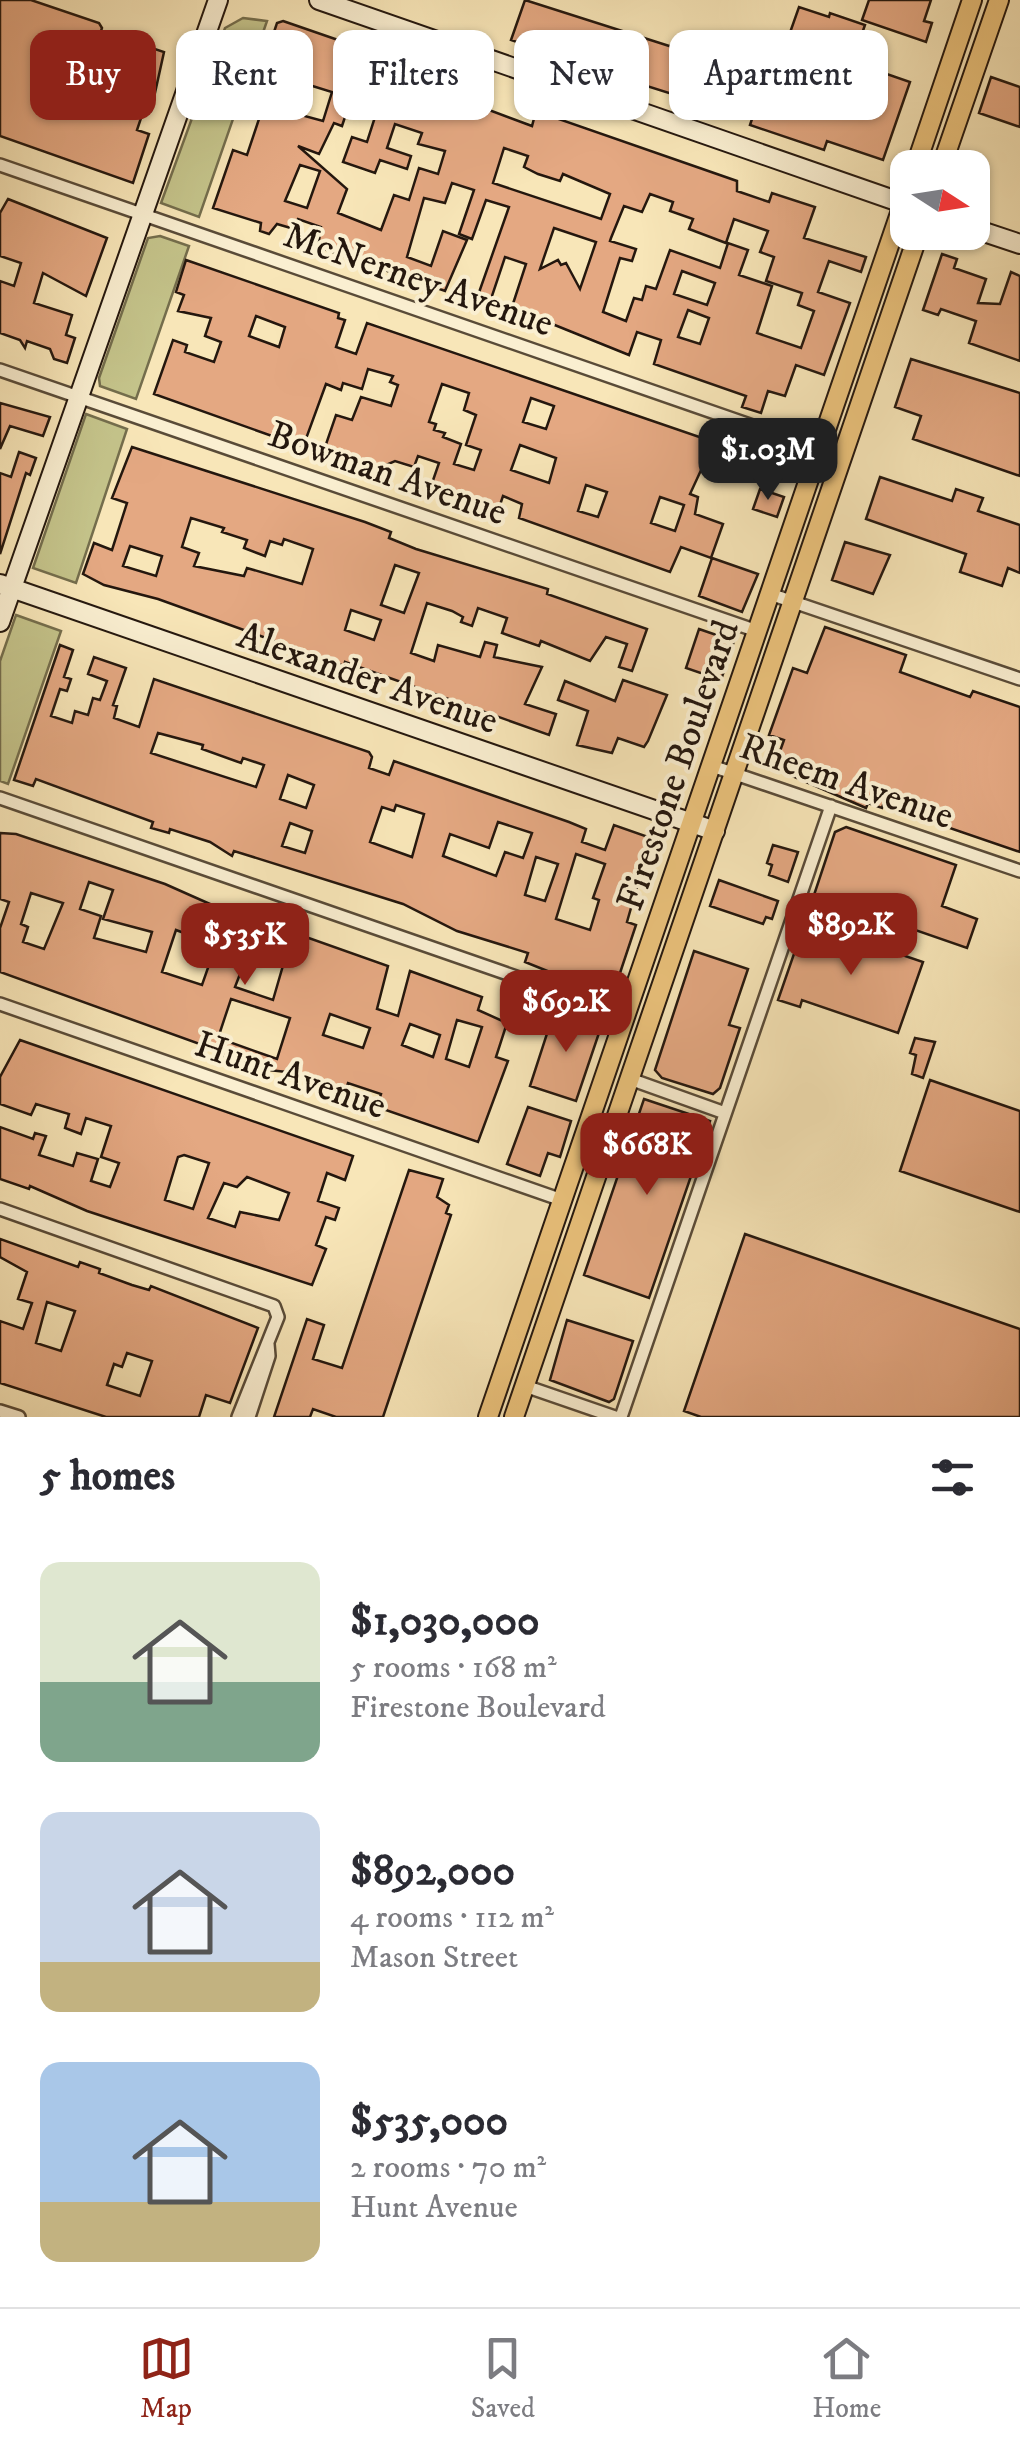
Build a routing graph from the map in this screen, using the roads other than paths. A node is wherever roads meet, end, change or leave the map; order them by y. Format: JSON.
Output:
{"nodes":[{"id":1,"x":218,"y":0,"type":"edge"},
{"id":2,"x":319,"y":0,"type":"edge"},
{"id":3,"x":972,"y":0,"type":"edge"},
{"id":4,"x":999,"y":0,"type":"edge"},
{"id":5,"x":921,"y":150,"type":"edge"},
{"id":6,"x":947,"y":150,"type":"edge"},
{"id":7,"x":0,"y":165,"type":"edge"},
{"id":8,"x":890,"y":194,"type":"edge"},
{"id":9,"x":145,"y":215,"type":"junction"},
{"id":10,"x":990,"y":234,"type":"edge"},
{"id":11,"x":1020,"y":244,"type":"edge"},
{"id":12,"x":890,"y":245,"type":"edge"},
{"id":13,"x":913,"y":250,"type":"edge"},
{"id":14,"x":0,"y":370,"type":"edge"},
{"id":15,"x":79,"y":397,"type":"junction"},
{"id":16,"x":819,"y":449,"type":"junction"},
{"id":17,"x":6,"y":586,"type":"edge"},
{"id":18,"x":770,"y":594,"type":"junction"},
{"id":19,"x":794,"y":601,"type":"junction"},
{"id":20,"x":0,"y":622,"type":"edge"},
{"id":21,"x":757,"y":631,"type":"junction"},
{"id":22,"x":1020,"y":679,"type":"edge"},
{"id":23,"x":712,"y":766,"type":"junction"},
{"id":24,"x":736,"y":774,"type":"junction"},
{"id":25,"x":0,"y":798,"type":"edge"},
{"id":26,"x":830,"y":806,"type":"junction"},
{"id":27,"x":692,"y":823,"type":"junction"},
{"id":28,"x":716,"y":831,"type":"junction"},
{"id":29,"x":1020,"y":871,"type":"edge"},
{"id":30,"x":0,"y":1004,"type":"edge"},
{"id":31,"x":626,"y":1015,"type":"junction"},
{"id":32,"x":630,"y":1078,"type":"junction"},
{"id":33,"x":725,"y":1113,"type":"junction"},
{"id":34,"x":562,"y":1200,"type":"junction"},
{"id":35,"x":0,"y":1209,"type":"edge"},
{"id":36,"x":268,"y":1344,"type":"junction"},
{"id":37,"x":525,"y":1386,"type":"junction"},
{"id":38,"x":0,"y":1410,"type":"edge"},
{"id":39,"x":18,"y":1417,"type":"edge"},
{"id":40,"x":238,"y":1417,"type":"edge"},
{"id":41,"x":249,"y":1417,"type":"edge"},
{"id":42,"x":488,"y":1417,"type":"edge"},
{"id":43,"x":514,"y":1417,"type":"edge"},
{"id":44,"x":618,"y":1417,"type":"edge"}],
"edges":[{"from":1,"to":9,"type":"street"},
{"from":2,"to":8,"type":"street"},
{"from":3,"to":5,"type":"main road"},
{"from":4,"to":6,"type":"main road"},
{"from":7,"to":9,"type":"street","name":"McNerney Avenue"},
{"from":9,"to":15,"type":"street"},
{"from":9,"to":16,"type":"street","name":"McNerney Avenue"},
{"from":10,"to":11,"type":"street"},
{"from":12,"to":16,"type":"main road","name":"Firestone Boulevard"},
{"from":13,"to":19,"type":"main road","name":"Firestone Boulevard"},
{"from":14,"to":15,"type":"street","name":"Bowman Avenue"},
{"from":15,"to":17,"type":"street"},
{"from":15,"to":21,"type":"street","name":"Bowman Avenue"},
{"from":16,"to":18,"type":"main road","name":"Firestone Boulevard"},
{"from":17,"to":20,"type":"street"},
{"from":17,"to":27,"type":"street","name":"Alexander Avenue"},
{"from":18,"to":19,"type":"street"},
{"from":18,"to":21,"type":"main road","name":"Firestone Boulevard"},
{"from":19,"to":22,"type":"street"},
{"from":19,"to":24,"type":"main road","name":"Firestone Boulevard"},
{"from":21,"to":23,"type":"main road","name":"Firestone Boulevard"},
{"from":23,"to":24,"type":"street","name":"Rheem Avenue"},
{"from":23,"to":27,"type":"main road","name":"Firestone Boulevard"},
{"from":24,"to":26,"type":"street","name":"Rheem Avenue"},
{"from":24,"to":28,"type":"main road","name":"Firestone Boulevard"},
{"from":25,"to":31,"type":"street"},
{"from":26,"to":29,"type":"street","name":"Rheem Avenue"},
{"from":26,"to":33,"type":"street"},
{"from":27,"to":28,"type":"street","name":"Alexander Avenue"},
{"from":27,"to":31,"type":"main road","name":"Firestone Boulevard"},
{"from":28,"to":32,"type":"main road","name":"Firestone Boulevard"},
{"from":30,"to":34,"type":"street","name":"Hunt Avenue"},
{"from":31,"to":34,"type":"main road","name":"Firestone Boulevard"},
{"from":32,"to":33,"type":"street"},
{"from":32,"to":37,"type":"main road","name":"Firestone Boulevard"},
{"from":33,"to":44,"type":"street"},
{"from":34,"to":42,"type":"main road","name":"Firestone Boulevard"},
{"from":35,"to":36,"type":"street"},
{"from":36,"to":40,"type":"street"},
{"from":36,"to":41,"type":"street"},
{"from":37,"to":43,"type":"main road","name":"Firestone Boulevard"},
{"from":37,"to":44,"type":"street"},
{"from":38,"to":39,"type":"street"}]}
